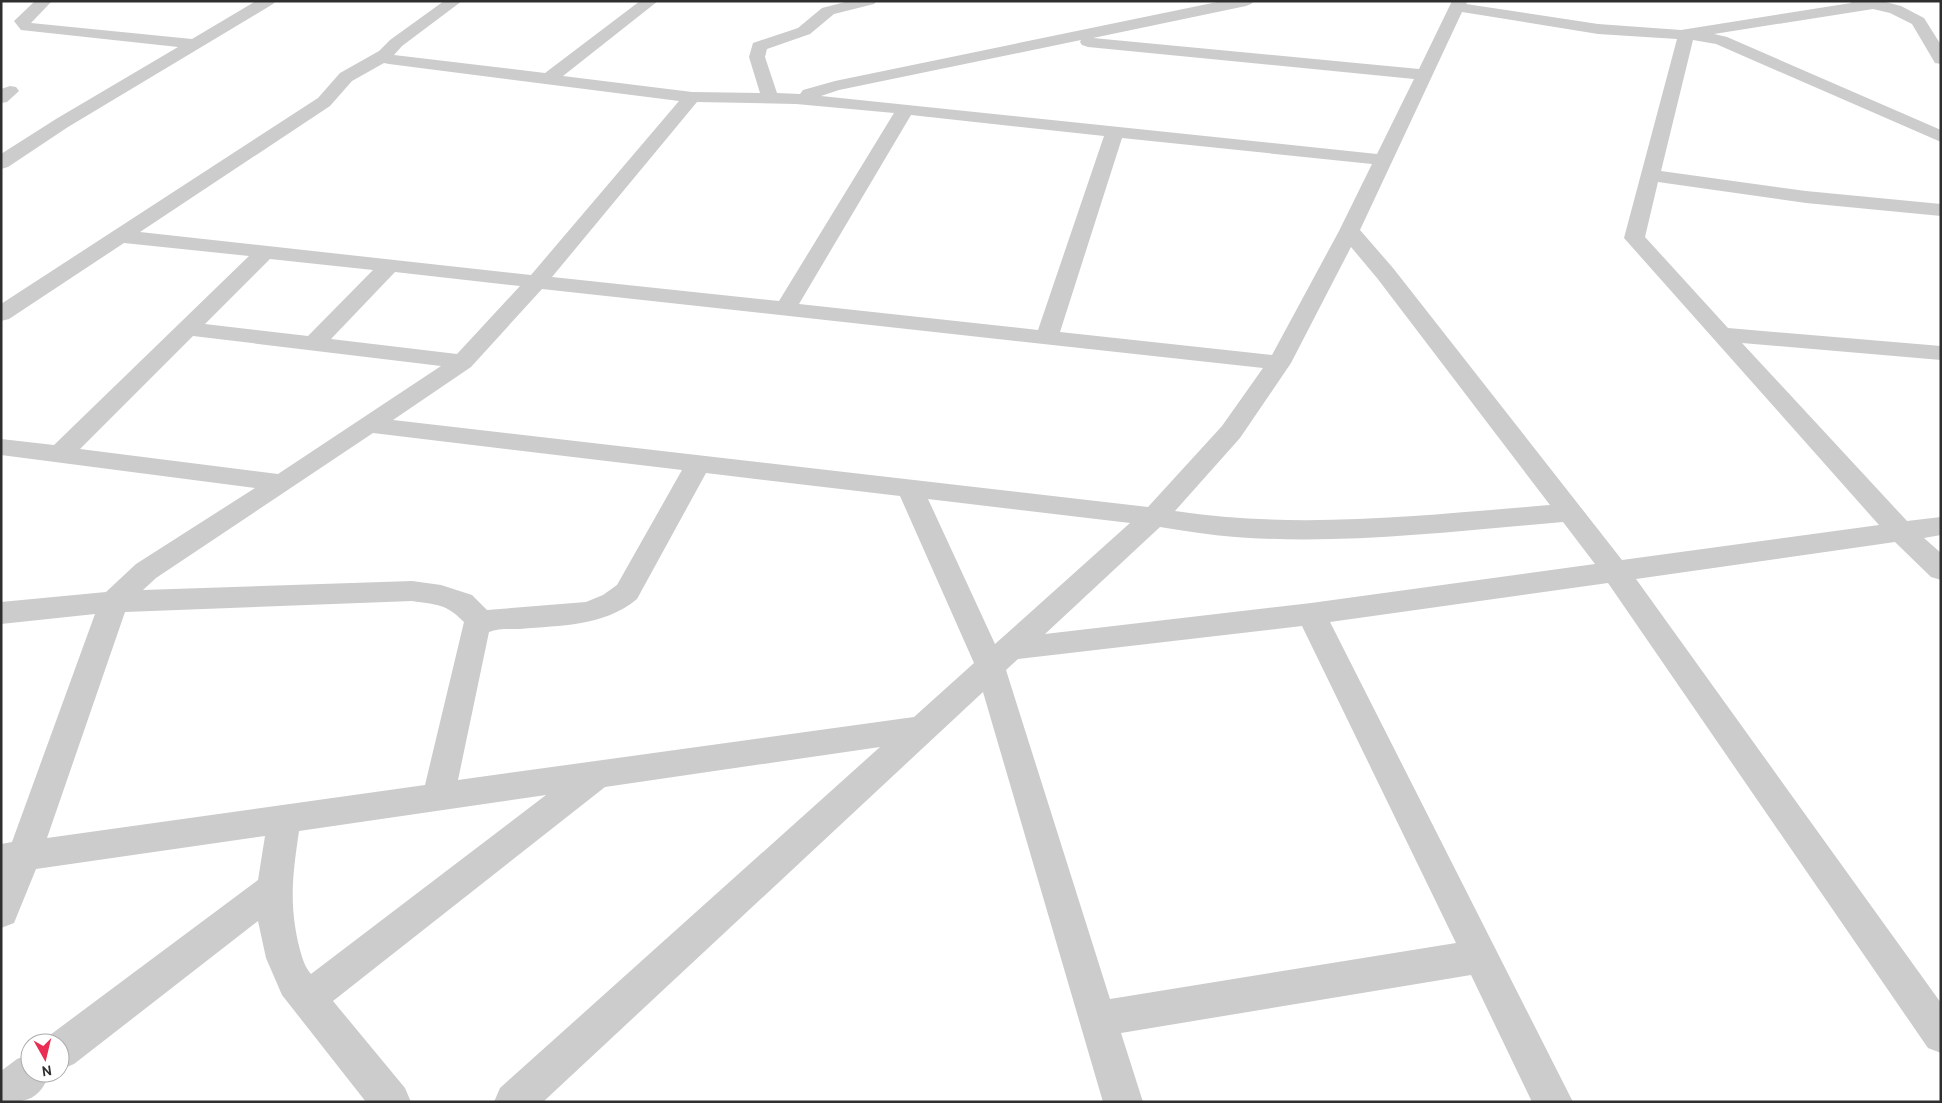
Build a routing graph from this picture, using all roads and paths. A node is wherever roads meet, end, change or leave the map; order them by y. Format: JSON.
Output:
{"nodes":[{"id":1,"x":268,"y":1,"type":"edge"},
{"id":2,"x":454,"y":1,"type":"edge"},
{"id":3,"x":650,"y":1,"type":"edge"},
{"id":4,"x":869,"y":1,"type":"edge"},
{"id":5,"x":1246,"y":1,"type":"edge"},
{"id":6,"x":1866,"y":2,"type":"edge"},
{"id":7,"x":35,"y":3,"type":"edge"},
{"id":8,"x":1459,"y":4,"type":"edge"},
{"id":9,"x":1687,"y":34,"type":"junction"},
{"id":10,"x":1061,"y":40,"type":"junction"},
{"id":11,"x":195,"y":44,"type":"junction"},
{"id":12,"x":385,"y":54,"type":"junction"},
{"id":13,"x":1941,"y":59,"type":"edge"},
{"id":14,"x":1425,"y":75,"type":"junction"},
{"id":15,"x":548,"y":79,"type":"junction"},
{"id":16,"x":692,"y":97,"type":"junction"},
{"id":17,"x":770,"y":98,"type":"junction"},
{"id":18,"x":796,"y":99,"type":"junction"},
{"id":19,"x":906,"y":109,"type":"junction"},
{"id":20,"x":1114,"y":131,"type":"junction"},
{"id":21,"x":1941,"y":137,"type":"edge"},
{"id":22,"x":1384,"y":160,"type":"junction"},
{"id":23,"x":1,"y":163,"type":"edge"},
{"id":24,"x":1650,"y":175,"type":"junction"},
{"id":25,"x":1941,"y":210,"type":"edge"},
{"id":26,"x":1349,"y":231,"type":"junction"},
{"id":27,"x":120,"y":236,"type":"junction"},
{"id":28,"x":265,"y":252,"type":"junction"},
{"id":29,"x":389,"y":266,"type":"junction"},
{"id":30,"x":536,"y":282,"type":"junction"},
{"id":31,"x":785,"y":310,"type":"junction"},
{"id":32,"x":1,"y":314,"type":"edge"},
{"id":33,"x":190,"y":328,"type":"junction"},
{"id":34,"x":1721,"y":334,"type":"junction"},
{"id":35,"x":1047,"y":338,"type":"junction"},
{"id":36,"x":313,"y":344,"type":"junction"},
{"id":37,"x":1941,"y":352,"type":"edge"},
{"id":38,"x":463,"y":362,"type":"junction"},
{"id":39,"x":1279,"y":363,"type":"junction"},
{"id":40,"x":369,"y":425,"type":"junction"},
{"id":41,"x":1,"y":447,"type":"edge"},
{"id":42,"x":60,"y":454,"type":"junction"},
{"id":43,"x":698,"y":464,"type":"junction"},
{"id":44,"x":282,"y":483,"type":"junction"},
{"id":45,"x":910,"y":489,"type":"junction"},
{"id":46,"x":1569,"y":512,"type":"junction"},
{"id":47,"x":1154,"y":517,"type":"junction"},
{"id":48,"x":1941,"y":526,"type":"edge"},
{"id":49,"x":1901,"y":532,"type":"junction"},
{"id":50,"x":1941,"y":570,"type":"edge"},
{"id":51,"x":1616,"y":572,"type":"junction"},
{"id":52,"x":114,"y":602,"type":"junction"},
{"id":53,"x":1,"y":613,"type":"edge"},
{"id":54,"x":1310,"y":614,"type":"junction"},
{"id":55,"x":482,"y":622,"type":"junction"},
{"id":56,"x":1000,"y":658,"type":"junction"},
{"id":57,"x":919,"y":729,"type":"junction"},
{"id":58,"x":599,"y":774,"type":"junction"},
{"id":59,"x":438,"y":798,"type":"junction"},
{"id":60,"x":284,"y":819,"type":"junction"},
{"id":61,"x":13,"y":857,"type":"edge"},
{"id":62,"x":274,"y":888,"type":"junction"},
{"id":63,"x":1,"y":912,"type":"edge"},
{"id":64,"x":1481,"y":956,"type":"junction"},
{"id":65,"x":308,"y":999,"type":"junction"},
{"id":66,"x":1098,"y":1019,"type":"junction"},
{"id":67,"x":1941,"y":1035,"type":"edge"},
{"id":68,"x":70,"y":1043,"type":"edge"},
{"id":69,"x":20,"y":1081,"type":"edge"},
{"id":70,"x":1,"y":1096,"type":"edge"},
{"id":71,"x":391,"y":1102,"type":"edge"},
{"id":72,"x":514,"y":1102,"type":"edge"},
{"id":73,"x":1123,"y":1102,"type":"edge"},
{"id":74,"x":1553,"y":1102,"type":"edge"}],
"edges":[{"from":1,"to":11,"type":"street"},
{"from":2,"to":12,"type":"street"},
{"from":3,"to":15,"type":"street"},
{"from":4,"to":17,"type":"street"},
{"from":5,"to":10,"type":"street"},
{"from":6,"to":9,"type":"street"},
{"from":6,"to":13,"type":"street"},
{"from":7,"to":11,"type":"street"},
{"from":8,"to":9,"type":"street"},
{"from":8,"to":14,"type":"street"},
{"from":9,"to":21,"type":"street"},
{"from":9,"to":24,"type":"street"},
{"from":10,"to":14,"type":"street"},
{"from":10,"to":18,"type":"street"},
{"from":11,"to":23,"type":"street"},
{"from":12,"to":15,"type":"street"},
{"from":12,"to":27,"type":"street"},
{"from":14,"to":22,"type":"street"},
{"from":15,"to":16,"type":"street"},
{"from":16,"to":17,"type":"street"},
{"from":16,"to":30,"type":"street"},
{"from":17,"to":18,"type":"street"},
{"from":18,"to":19,"type":"street"},
{"from":19,"to":20,"type":"street"},
{"from":19,"to":31,"type":"street"},
{"from":20,"to":22,"type":"street"},
{"from":20,"to":35,"type":"street"},
{"from":22,"to":26,"type":"street"},
{"from":24,"to":25,"type":"street"},
{"from":24,"to":34,"type":"street"},
{"from":26,"to":39,"type":"street"},
{"from":26,"to":46,"type":"street"},
{"from":27,"to":28,"type":"street"},
{"from":27,"to":32,"type":"street"},
{"from":28,"to":29,"type":"street"},
{"from":28,"to":33,"type":"street"},
{"from":29,"to":30,"type":"street"},
{"from":29,"to":36,"type":"street"},
{"from":30,"to":31,"type":"street"},
{"from":30,"to":38,"type":"street"},
{"from":31,"to":35,"type":"street"},
{"from":33,"to":36,"type":"street"},
{"from":33,"to":42,"type":"street"},
{"from":34,"to":37,"type":"street"},
{"from":34,"to":49,"type":"street"},
{"from":35,"to":39,"type":"street"},
{"from":36,"to":38,"type":"street"},
{"from":38,"to":40,"type":"street"},
{"from":39,"to":47,"type":"street"},
{"from":40,"to":43,"type":"street"},
{"from":40,"to":44,"type":"street"},
{"from":41,"to":42,"type":"street"},
{"from":42,"to":44,"type":"street"},
{"from":43,"to":45,"type":"street"},
{"from":43,"to":55,"type":"street"},
{"from":44,"to":52,"type":"street"},
{"from":45,"to":47,"type":"street"},
{"from":45,"to":56,"type":"street"},
{"from":46,"to":47,"type":"street"},
{"from":46,"to":51,"type":"street"},
{"from":47,"to":56,"type":"street"},
{"from":48,"to":49,"type":"street"},
{"from":49,"to":50,"type":"street"},
{"from":49,"to":51,"type":"street"},
{"from":51,"to":54,"type":"street"},
{"from":51,"to":67,"type":"street"},
{"from":52,"to":53,"type":"street"},
{"from":52,"to":55,"type":"street"},
{"from":52,"to":61,"type":"street"},
{"from":54,"to":56,"type":"street"},
{"from":54,"to":64,"type":"street"},
{"from":55,"to":59,"type":"street"},
{"from":56,"to":57,"type":"street"},
{"from":56,"to":66,"type":"street"},
{"from":57,"to":58,"type":"street"},
{"from":57,"to":72,"type":"street"},
{"from":58,"to":59,"type":"street"},
{"from":58,"to":65,"type":"street"},
{"from":59,"to":60,"type":"street"},
{"from":60,"to":61,"type":"street"},
{"from":60,"to":62,"type":"street"},
{"from":61,"to":63,"type":"street"},
{"from":62,"to":65,"type":"street"},
{"from":62,"to":68,"type":"street"},
{"from":64,"to":66,"type":"street"},
{"from":64,"to":74,"type":"street"},
{"from":65,"to":71,"type":"street"},
{"from":66,"to":73,"type":"street"},
{"from":69,"to":70,"type":"street"}]}
